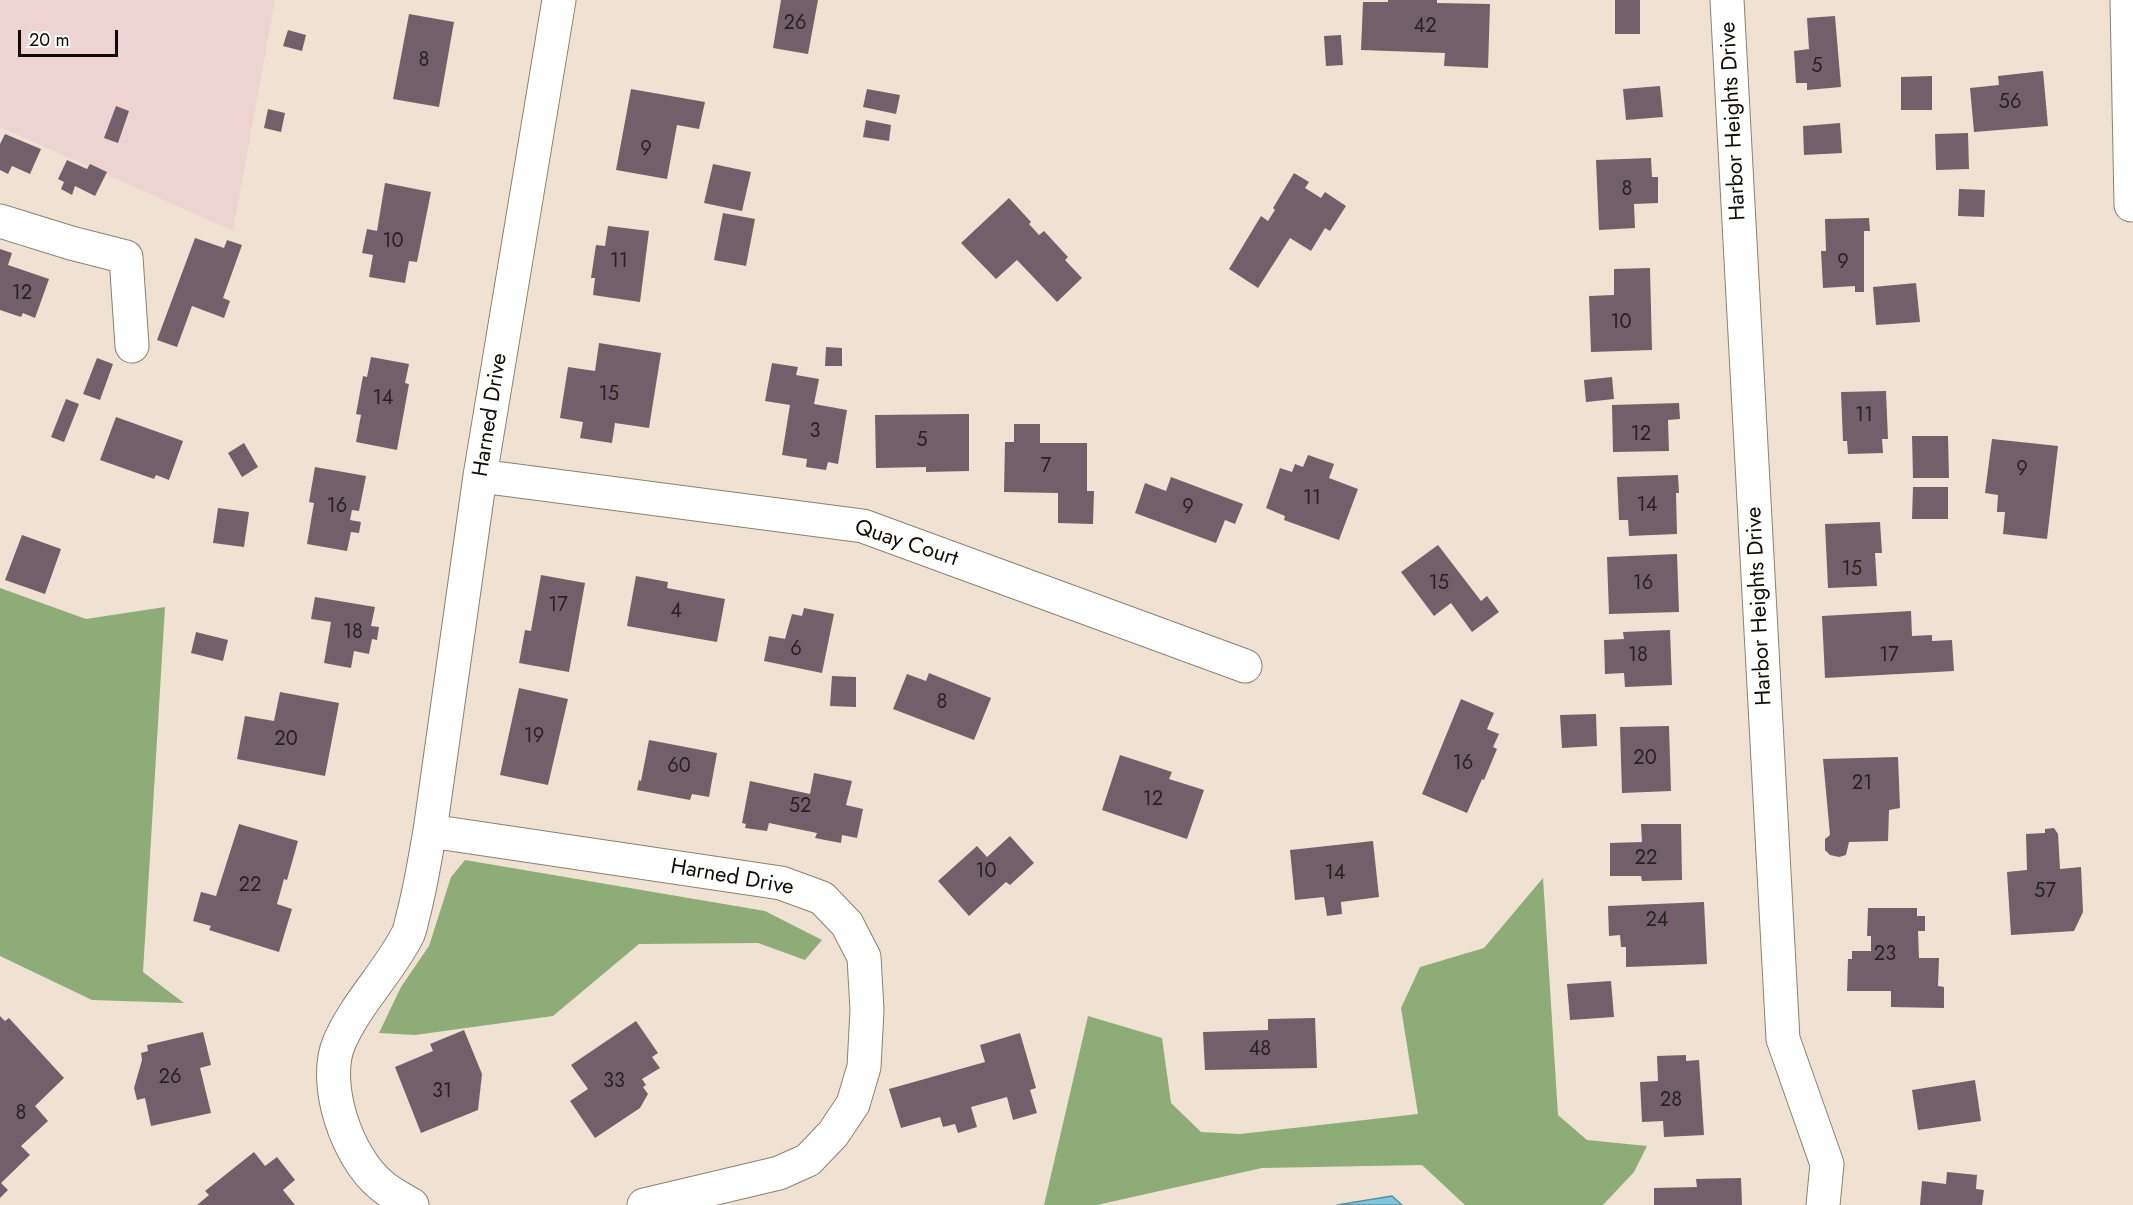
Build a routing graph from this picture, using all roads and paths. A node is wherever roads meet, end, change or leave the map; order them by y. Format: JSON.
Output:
{"nodes":[{"id":1,"x":559,"y":0,"type":"edge"},
{"id":2,"x":1727,"y":0,"type":"edge"},
{"id":3,"x":2127,"y":0,"type":"edge"},
{"id":4,"x":2131,"y":205,"type":"dead end"},
{"id":5,"x":0,"y":221,"type":"edge"},
{"id":6,"x":132,"y":346,"type":"dead end"},
{"id":7,"x":480,"y":476,"type":"junction"},
{"id":8,"x":1245,"y":666,"type":"dead end"},
{"id":9,"x":430,"y":831,"type":"junction"},
{"id":10,"x":412,"y":1205,"type":"edge"},
{"id":11,"x":644,"y":1205,"type":"edge"},
{"id":12,"x":1823,"y":1205,"type":"edge"}],
"edges":[{"from":1,"to":7,"type":"street","name":"Harned Drive"},
{"from":2,"to":12,"type":"street","name":"Harbor Heights Drive"},
{"from":3,"to":4,"type":"street"},
{"from":5,"to":6,"type":"street"},
{"from":7,"to":8,"type":"street","name":"Quay Court"},
{"from":7,"to":9,"type":"street","name":"Harned Drive"},
{"from":9,"to":10,"type":"street","name":"Harned Drive"},
{"from":9,"to":11,"type":"street","name":"Harned Drive"}]}
